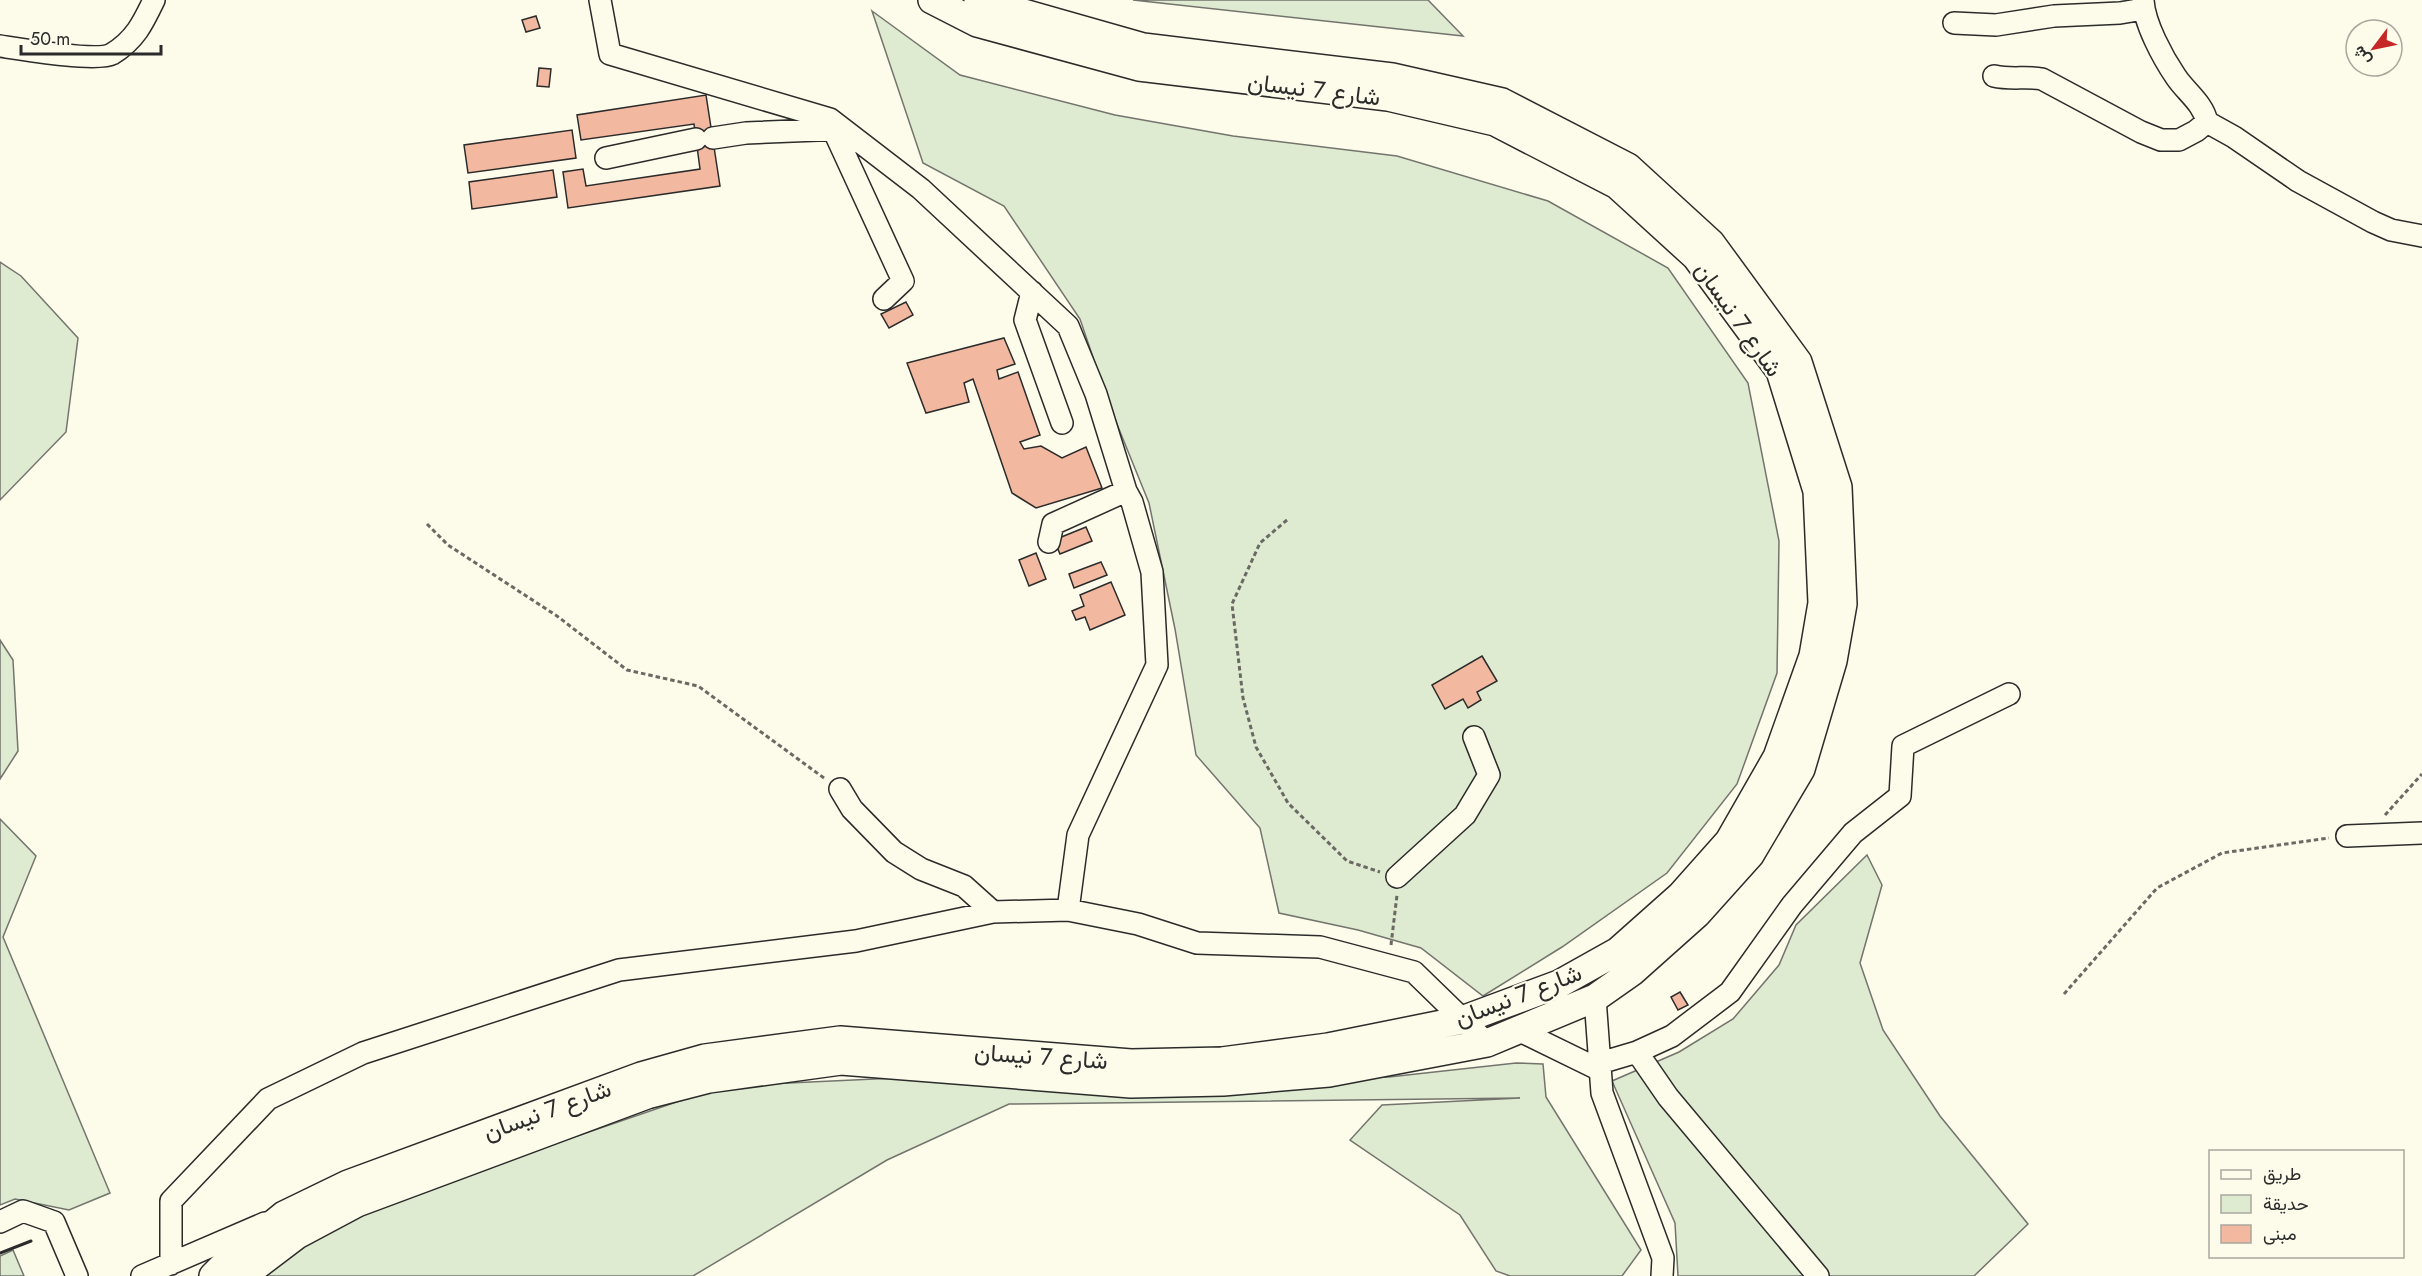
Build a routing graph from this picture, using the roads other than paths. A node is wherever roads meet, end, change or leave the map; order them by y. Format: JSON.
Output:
{"nodes":[{"id":1,"x":154,"y":0,"type":"edge"},
{"id":2,"x":600,"y":0,"type":"edge"},
{"id":3,"x":932,"y":0,"type":"edge"},
{"id":4,"x":978,"y":0,"type":"edge"},
{"id":5,"x":2143,"y":4,"type":"edge"},
{"id":6,"x":1954,"y":23,"type":"dead end"},
{"id":7,"x":0,"y":46,"type":"edge"},
{"id":8,"x":1994,"y":76,"type":"dead end"},
{"id":9,"x":2206,"y":122,"type":"junction"},
{"id":10,"x":838,"y":129,"type":"junction"},
{"id":11,"x":606,"y":158,"type":"dead end"},
{"id":12,"x":2422,"y":236,"type":"edge"},
{"id":13,"x":1032,"y":292,"type":"junction"},
{"id":14,"x":884,"y":298,"type":"dead end"},
{"id":15,"x":1062,"y":423,"type":"dead end"},
{"id":16,"x":1126,"y":491,"type":"junction"},
{"id":17,"x":1049,"y":542,"type":"dead end"},
{"id":18,"x":2009,"y":694,"type":"dead end"},
{"id":19,"x":1474,"y":738,"type":"dead end"},
{"id":20,"x":840,"y":789,"type":"road end"},
{"id":21,"x":2422,"y":833,"type":"edge"},
{"id":22,"x":2347,"y":836,"type":"road end"},
{"id":23,"x":1397,"y":878,"type":"road end"},
{"id":24,"x":1068,"y":910,"type":"junction"},
{"id":25,"x":993,"y":912,"type":"junction"},
{"id":26,"x":1595,"y":998,"type":"junction"},
{"id":27,"x":1462,"y":1020,"type":"junction"},
{"id":28,"x":1518,"y":1030,"type":"junction"},
{"id":29,"x":1487,"y":1043,"type":"junction"},
{"id":30,"x":1637,"y":1052,"type":"junction"},
{"id":31,"x":1600,"y":1066,"type":"junction"},
{"id":32,"x":284,"y":1215,"type":"junction"},
{"id":33,"x":0,"y":1222,"type":"edge"},
{"id":34,"x":171,"y":1264,"type":"junction"},
{"id":35,"x":77,"y":1276,"type":"edge"},
{"id":36,"x":142,"y":1276,"type":"edge"},
{"id":37,"x":213,"y":1276,"type":"edge"},
{"id":38,"x":243,"y":1276,"type":"edge"},
{"id":39,"x":1662,"y":1276,"type":"edge"},
{"id":40,"x":1818,"y":1276,"type":"edge"}],
"edges":[{"from":1,"to":7,"type":"street"},
{"from":2,"to":10,"type":"street"},
{"from":3,"to":27,"type":"main road","name":"شارع 7 نيسان"},
{"from":4,"to":26,"type":"main road","name":"شارع 7 نيسان"},
{"from":5,"to":6,"type":"street"},
{"from":5,"to":9,"type":"street"},
{"from":8,"to":9,"type":"street"},
{"from":9,"to":12,"type":"street"},
{"from":10,"to":11,"type":"street"},
{"from":10,"to":13,"type":"street"},
{"from":10,"to":14,"type":"street"},
{"from":13,"to":15,"type":"street"},
{"from":13,"to":16,"type":"street"},
{"from":16,"to":17,"type":"street"},
{"from":16,"to":24,"type":"street"},
{"from":18,"to":30,"type":"street"},
{"from":19,"to":23,"type":"street"},
{"from":20,"to":25,"type":"street"},
{"from":21,"to":22,"type":"street"},
{"from":24,"to":25,"type":"street"},
{"from":24,"to":27,"type":"street"},
{"from":25,"to":34,"type":"street"},
{"from":26,"to":28,"type":"main road","name":"شارع 7 نيسان"},
{"from":26,"to":31,"type":"street"},
{"from":27,"to":29,"type":"street"},
{"from":27,"to":32,"type":"main road","name":"شارع 7 نيسان"},
{"from":28,"to":29,"type":"main road","name":"شارع 7 نيسان"},
{"from":28,"to":31,"type":"street"},
{"from":29,"to":38,"type":"main road","name":"شارع 7 نيسان"},
{"from":30,"to":31,"type":"street"},
{"from":30,"to":40,"type":"street"},
{"from":31,"to":39,"type":"street"},
{"from":32,"to":34,"type":"street"},
{"from":32,"to":37,"type":"main road","name":"شارع 7 نيسان"},
{"from":33,"to":35,"type":"street"},
{"from":34,"to":36,"type":"street"}]}
